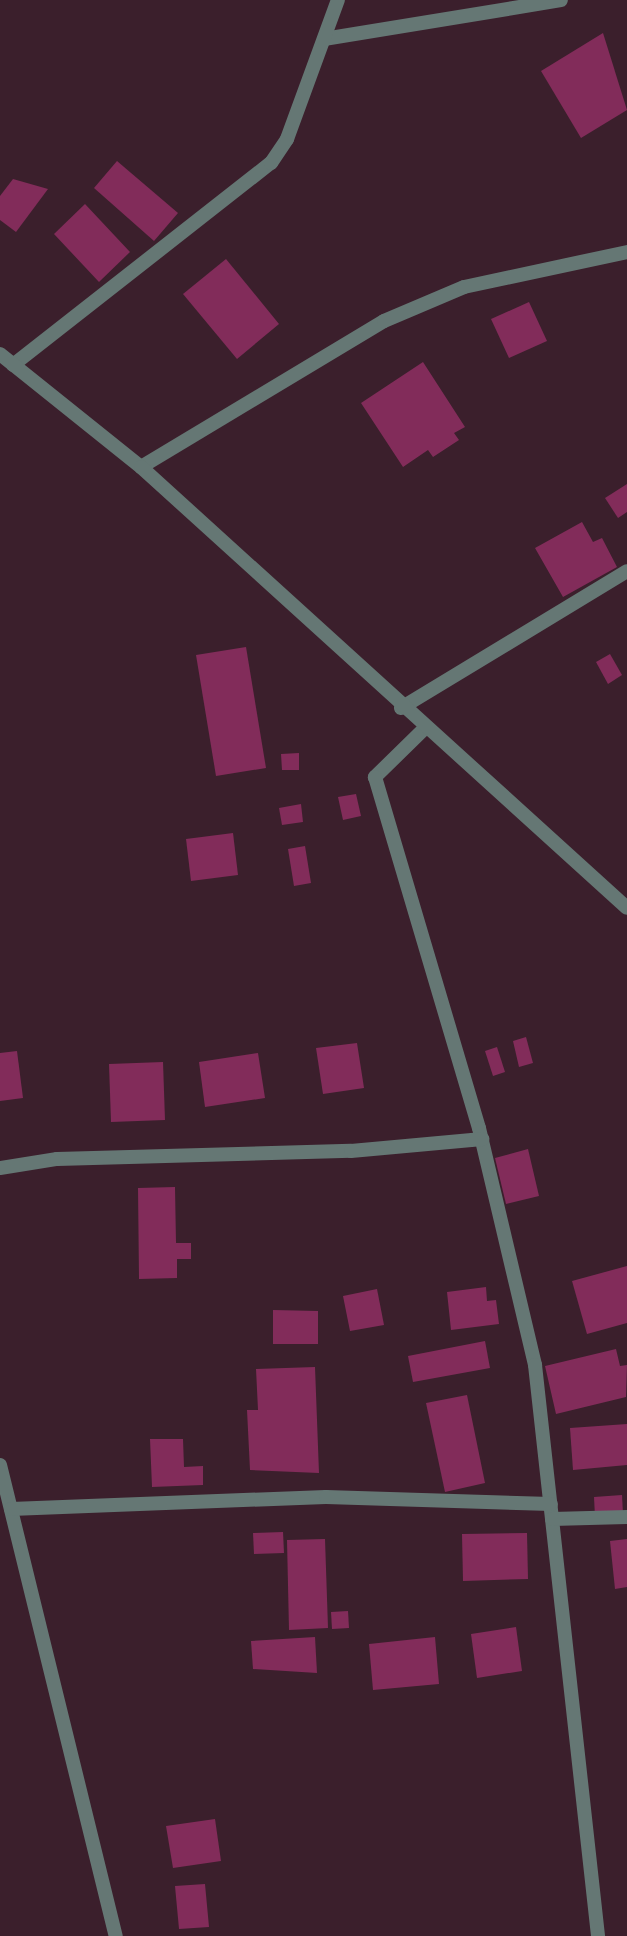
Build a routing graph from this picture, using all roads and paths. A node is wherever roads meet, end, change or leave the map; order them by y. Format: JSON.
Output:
{"nodes":[{"id":1,"x":338,"y":0,"type":"edge"},
{"id":2,"x":561,"y":0,"type":"edge"},
{"id":3,"x":324,"y":38,"type":"junction"},
{"id":4,"x":627,"y":252,"type":"edge"},
{"id":5,"x":0,"y":354,"type":"edge"},
{"id":6,"x":13,"y":365,"type":"junction"},
{"id":7,"x":141,"y":467,"type":"junction"},
{"id":8,"x":627,"y":571,"type":"edge"},
{"id":9,"x":401,"y":708,"type":"junction"},
{"id":10,"x":424,"y":729,"type":"junction"},
{"id":11,"x":627,"y":908,"type":"edge"},
{"id":12,"x":482,"y":1139,"type":"junction"},
{"id":13,"x":0,"y":1168,"type":"edge"},
{"id":14,"x":0,"y":1465,"type":"edge"},
{"id":15,"x":11,"y":1509,"type":"junction"},
{"id":16,"x":552,"y":1511,"type":"junction"},
{"id":17,"x":627,"y":1517,"type":"edge"},
{"id":18,"x":116,"y":1936,"type":"edge"},
{"id":19,"x":598,"y":1936,"type":"edge"}],
"edges":[{"from":1,"to":3,"type":"street"},
{"from":2,"to":3,"type":"street"},
{"from":3,"to":6,"type":"street"},
{"from":4,"to":7,"type":"street"},
{"from":5,"to":6,"type":"street"},
{"from":6,"to":7,"type":"street"},
{"from":7,"to":9,"type":"street"},
{"from":8,"to":9,"type":"street"},
{"from":9,"to":10,"type":"street"},
{"from":10,"to":11,"type":"street"},
{"from":10,"to":12,"type":"street"},
{"from":12,"to":13,"type":"street"},
{"from":12,"to":16,"type":"street"},
{"from":14,"to":15,"type":"street"},
{"from":15,"to":16,"type":"street"},
{"from":15,"to":18,"type":"street"},
{"from":16,"to":17,"type":"street"},
{"from":16,"to":19,"type":"street"}]}
